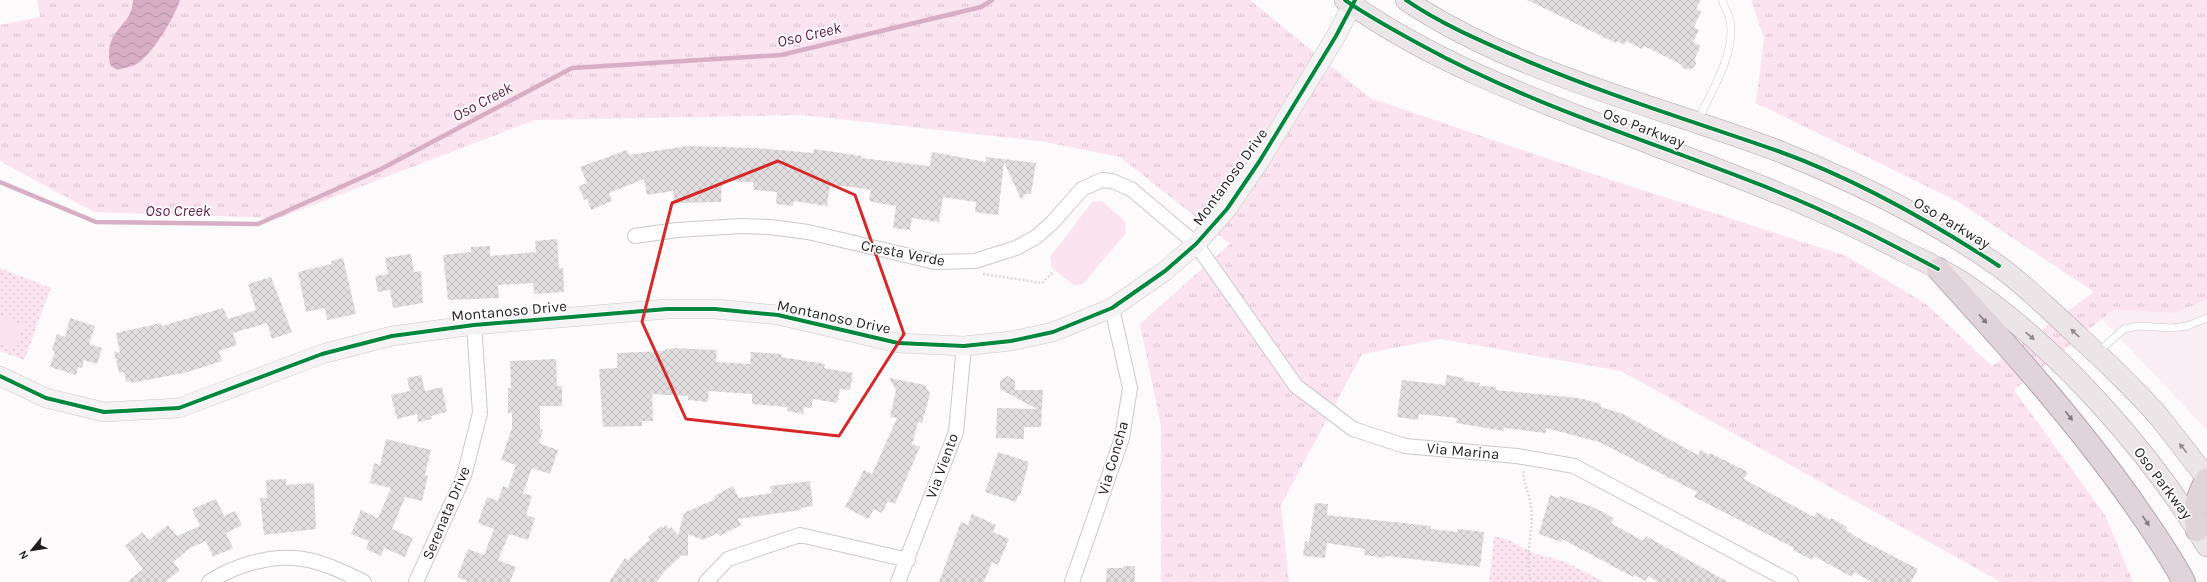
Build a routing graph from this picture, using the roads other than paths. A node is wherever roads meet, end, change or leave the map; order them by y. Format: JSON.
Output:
{"nodes":[{"id":1,"x":1406,"y":0,"type":"edge"},
{"id":2,"x":1722,"y":0,"type":"edge"},
{"id":3,"x":1351,"y":2,"type":"edge"},
{"id":4,"x":1697,"y":124,"type":"junction"},
{"id":5,"x":635,"y":236,"type":"dead end"},
{"id":6,"x":1196,"y":244,"type":"junction"},
{"id":7,"x":1938,"y":269,"type":"junction"},
{"id":8,"x":1112,"y":308,"type":"junction"},
{"id":9,"x":2207,"y":318,"type":"edge"},
{"id":10,"x":474,"y":325,"type":"junction"},
{"id":11,"x":964,"y":346,"type":"junction"},
{"id":12,"x":2097,"y":353,"type":"junction"},
{"id":13,"x":2064,"y":366,"type":"junction"},
{"id":14,"x":0,"y":376,"type":"edge"},
{"id":15,"x":2207,"y":479,"type":"edge"},
{"id":16,"x":2202,"y":538,"type":"edge"},
{"id":17,"x":908,"y":560,"type":"junction"},
{"id":18,"x":209,"y":582,"type":"edge"},
{"id":19,"x":364,"y":582,"type":"edge"},
{"id":20,"x":416,"y":582,"type":"edge"},
{"id":21,"x":706,"y":582,"type":"edge"},
{"id":22,"x":898,"y":582,"type":"edge"},
{"id":23,"x":1072,"y":582,"type":"edge"},
{"id":24,"x":1791,"y":582,"type":"edge"},
{"id":25,"x":2184,"y":582,"type":"edge"}],
"edges":[{"from":1,"to":4,"type":"main road","name":"Oso Parkway"},
{"from":2,"to":4,"type":"lane"},
{"from":3,"to":6,"type":"street","name":"Montanoso Drive"},
{"from":3,"to":7,"type":"main road","name":"Oso Parkway"},
{"from":12,"to":4,"type":"main road","name":"Oso Parkway","one_way":true},
{"from":5,"to":6,"type":"street","name":"Cresta Verde"},
{"from":6,"to":8,"type":"street","name":"Montanoso Drive"},
{"from":6,"to":24,"type":"street","name":"Via Marina"},
{"from":7,"to":13,"type":"main road","name":"Oso Parkway","one_way":true},
{"from":7,"to":25,"type":"highway","one_way":true},
{"from":8,"to":11,"type":"street","name":"Montanoso Drive"},
{"from":8,"to":23,"type":"street","name":"Via Concha"},
{"from":9,"to":12,"type":"lane"},
{"from":10,"to":11,"type":"street","name":"Montanoso Drive"},
{"from":10,"to":14,"type":"street","name":"Montanoso Drive"},
{"from":10,"to":20,"type":"street","name":"Serenata Drive"},
{"from":11,"to":17,"type":"street","name":"Via Viento"},
{"from":12,"to":13,"type":"main road"},
{"from":15,"to":12,"type":"main road","name":"Oso Parkway","one_way":true},
{"from":13,"to":16,"type":"main road","name":"Oso Parkway"},
{"from":15,"to":16,"type":"highway"},
{"from":17,"to":21,"type":"street"},
{"from":17,"to":22,"type":"street","name":"Via Viento"},
{"from":18,"to":19,"type":"street"}]}
